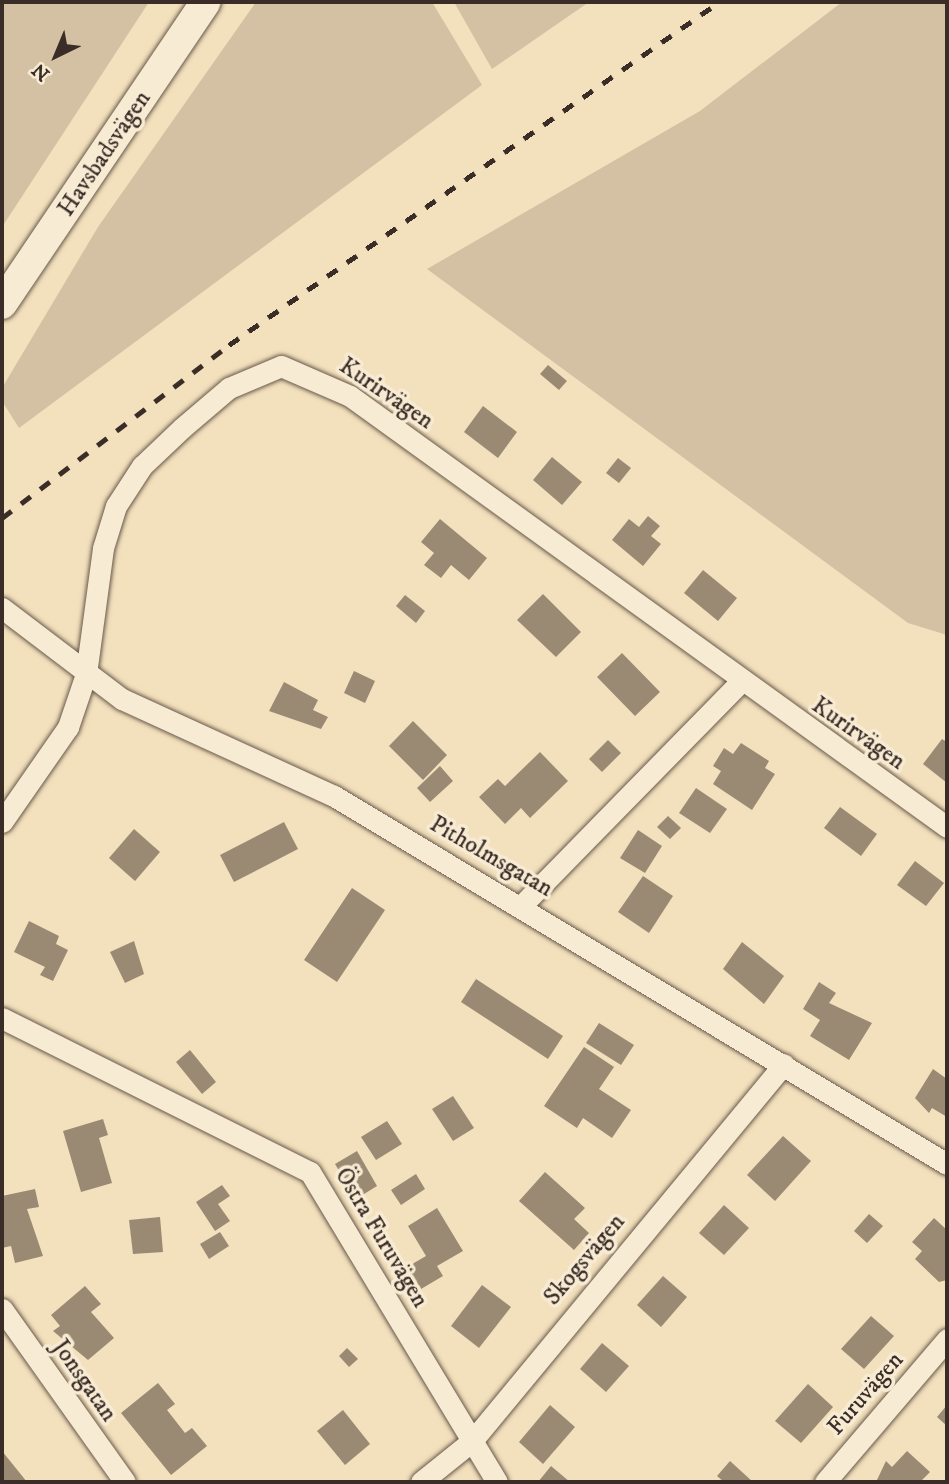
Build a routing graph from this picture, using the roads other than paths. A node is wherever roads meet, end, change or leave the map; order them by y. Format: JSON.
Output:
{"nodes":[{"id":1,"x":206,"y":2,"type":"edge"},
{"id":2,"x":2,"y":304,"type":"edge"},
{"id":3,"x":2,"y":608,"type":"edge"},
{"id":4,"x":86,"y":674,"type":"junction"},
{"id":5,"x":740,"y":682,"type":"junction"},
{"id":6,"x":2,"y":822,"type":"edge"},
{"id":7,"x":947,"y":827,"type":"edge"},
{"id":8,"x":522,"y":905,"type":"junction"},
{"id":9,"x":2,"y":1018,"type":"edge"},
{"id":10,"x":784,"y":1064,"type":"junction"},
{"id":11,"x":947,"y":1164,"type":"edge"},
{"id":12,"x":2,"y":1309,"type":"edge"},
{"id":13,"x":947,"y":1339,"type":"edge"},
{"id":14,"x":472,"y":1441,"type":"junction"},
{"id":15,"x":125,"y":1482,"type":"edge"},
{"id":16,"x":421,"y":1482,"type":"edge"},
{"id":17,"x":498,"y":1482,"type":"edge"},
{"id":18,"x":825,"y":1482,"type":"edge"}],
"edges":[{"from":1,"to":2,"type":"main road","name":"Havsbadsvägen"},
{"from":3,"to":4,"type":"street","name":"Pitholmsgatan"},
{"from":4,"to":5,"type":"street","name":"Kurirvägen"},
{"from":4,"to":6,"type":"street"},
{"from":4,"to":8,"type":"street","name":"Pitholmsgatan"},
{"from":5,"to":7,"type":"street","name":"Kurirvägen"},
{"from":5,"to":8,"type":"street"},
{"from":8,"to":10,"type":"street","name":"Pitholmsgatan"},
{"from":9,"to":14,"type":"street","name":"Östra Furuvägen"},
{"from":10,"to":11,"type":"street","name":"Pitholmsgatan"},
{"from":10,"to":14,"type":"street","name":"Skogsvägen"},
{"from":12,"to":15,"type":"street","name":"Jonsgatan"},
{"from":13,"to":18,"type":"street","name":"Furuvägen"},
{"from":14,"to":16,"type":"street","name":"Skogsvägen"},
{"from":14,"to":17,"type":"street","name":"Östra Furuvägen"}]}
